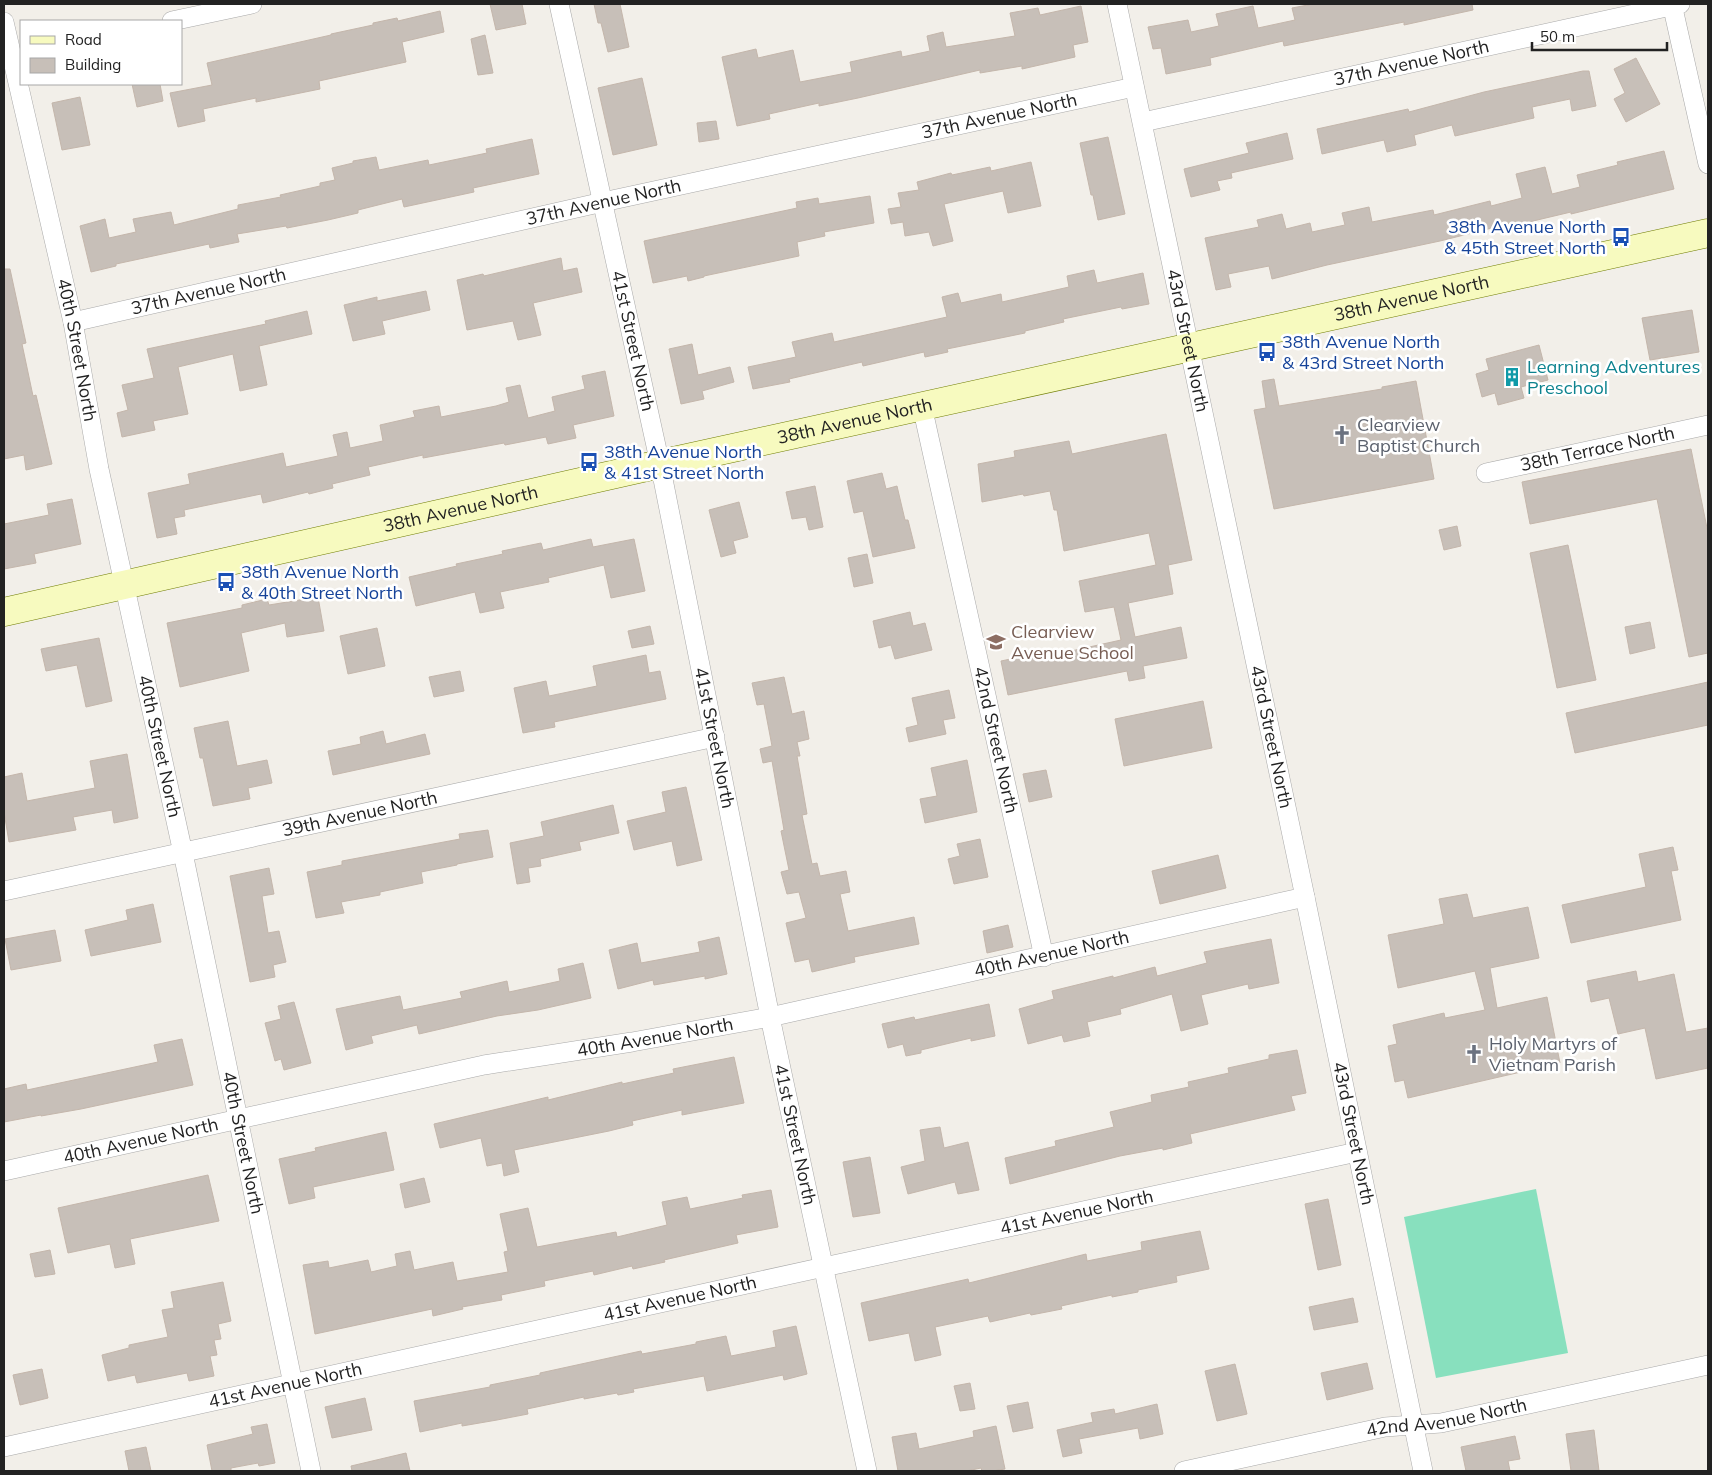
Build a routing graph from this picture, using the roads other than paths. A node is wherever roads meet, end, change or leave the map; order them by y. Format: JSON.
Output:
{"nodes":[{"id":1,"x":252,"y":4,"type":"edge"},
{"id":2,"x":559,"y":4,"type":"edge"},
{"id":3,"x":1117,"y":4,"type":"edge"},
{"id":4,"x":1675,"y":4,"type":"edge"},
{"id":5,"x":180,"y":14,"type":"edge"},
{"id":6,"x":4,"y":22,"type":"edge"},
{"id":7,"x":16,"y":56,"type":"edge"},
{"id":8,"x":20,"y":75,"type":"edge"},
{"id":9,"x":22,"y":85,"type":"edge"},
{"id":10,"x":1134,"y":87,"type":"junction"},
{"id":11,"x":1142,"y":122,"type":"junction"},
{"id":12,"x":1708,"y":164,"type":"edge"},
{"id":13,"x":603,"y":202,"type":"junction"},
{"id":14,"x":1708,"y":233,"type":"edge"},
{"id":15,"x":73,"y":322,"type":"junction"},
{"id":16,"x":1188,"y":349,"type":"junction"},
{"id":17,"x":922,"y":406,"type":"junction"},
{"id":18,"x":1708,"y":425,"type":"edge"},
{"id":19,"x":660,"y":464,"type":"junction"},
{"id":20,"x":1486,"y":473,"type":"dead end"},
{"id":21,"x":124,"y":585,"type":"junction"},
{"id":22,"x":4,"y":612,"type":"edge"},
{"id":23,"x":715,"y":737,"type":"junction"},
{"id":24,"x":183,"y":852,"type":"junction"},
{"id":25,"x":4,"y":891,"type":"edge"},
{"id":26,"x":1305,"y":897,"type":"junction"},
{"id":27,"x":1044,"y":957,"type":"junction"},
{"id":28,"x":770,"y":1018,"type":"junction"},
{"id":29,"x":239,"y":1120,"type":"junction"},
{"id":30,"x":1358,"y":1152,"type":"junction"},
{"id":31,"x":4,"y":1171,"type":"edge"},
{"id":32,"x":824,"y":1267,"type":"junction"},
{"id":33,"x":1708,"y":1365,"type":"edge"},
{"id":34,"x":292,"y":1385,"type":"junction"},
{"id":35,"x":1414,"y":1424,"type":"junction"},
{"id":36,"x":4,"y":1447,"type":"edge"},
{"id":37,"x":310,"y":1471,"type":"edge"},
{"id":38,"x":867,"y":1471,"type":"edge"},
{"id":39,"x":1184,"y":1471,"type":"edge"},
{"id":40,"x":1424,"y":1471,"type":"edge"}],
"edges":[{"from":1,"to":5,"type":"street"},
{"from":2,"to":13,"type":"street","name":"41st Street North"},
{"from":3,"to":10,"type":"street","name":"43rd Street North"},
{"from":4,"to":11,"type":"street","name":"37th Avenue North"},
{"from":4,"to":12,"type":"street"},
{"from":6,"to":7,"type":"street","name":"40th Street North"},
{"from":7,"to":8,"type":"street","name":"40th Street North"},
{"from":9,"to":15,"type":"street","name":"40th Street North"},
{"from":10,"to":11,"type":"street","name":"43rd Street North"},
{"from":10,"to":13,"type":"street","name":"37th Avenue North"},
{"from":11,"to":16,"type":"street","name":"43rd Street North"},
{"from":13,"to":15,"type":"street","name":"37th Avenue North"},
{"from":13,"to":19,"type":"street","name":"41st Street North"},
{"from":14,"to":16,"type":"main road","name":"38th Avenue North"},
{"from":15,"to":21,"type":"street","name":"40th Street North"},
{"from":16,"to":17,"type":"main road","name":"38th Avenue North"},
{"from":16,"to":26,"type":"street","name":"43rd Street North"},
{"from":17,"to":19,"type":"main road","name":"38th Avenue North"},
{"from":17,"to":27,"type":"street","name":"42nd Street North"},
{"from":18,"to":20,"type":"street","name":"38th Terrace North"},
{"from":19,"to":21,"type":"main road","name":"38th Avenue North"},
{"from":19,"to":23,"type":"street","name":"41st Street North"},
{"from":21,"to":22,"type":"main road","name":"38th Avenue North"},
{"from":21,"to":24,"type":"street","name":"40th Street North"},
{"from":23,"to":24,"type":"street","name":"39th Avenue North"},
{"from":23,"to":28,"type":"street","name":"41st Street North"},
{"from":24,"to":25,"type":"street","name":"39th Avenue North"},
{"from":24,"to":29,"type":"street","name":"40th Street North"},
{"from":26,"to":27,"type":"street","name":"40th Avenue North"},
{"from":26,"to":30,"type":"street","name":"43rd Street North"},
{"from":27,"to":28,"type":"street","name":"40th Avenue North"},
{"from":28,"to":29,"type":"street","name":"40th Avenue North"},
{"from":28,"to":32,"type":"street","name":"41st Street North"},
{"from":29,"to":31,"type":"street","name":"40th Avenue North"},
{"from":29,"to":34,"type":"street","name":"40th Street North"},
{"from":30,"to":32,"type":"street","name":"41st Avenue North"},
{"from":30,"to":35,"type":"street","name":"43rd Street North"},
{"from":32,"to":34,"type":"street","name":"41st Avenue North"},
{"from":32,"to":38,"type":"street","name":"41st Street North"},
{"from":33,"to":35,"type":"street","name":"42nd Avenue North"},
{"from":34,"to":36,"type":"street","name":"41st Avenue North"},
{"from":34,"to":37,"type":"street","name":"40th Street North"},
{"from":35,"to":39,"type":"street","name":"42nd Avenue North"},
{"from":35,"to":40,"type":"street","name":"43rd Street North"}]}
